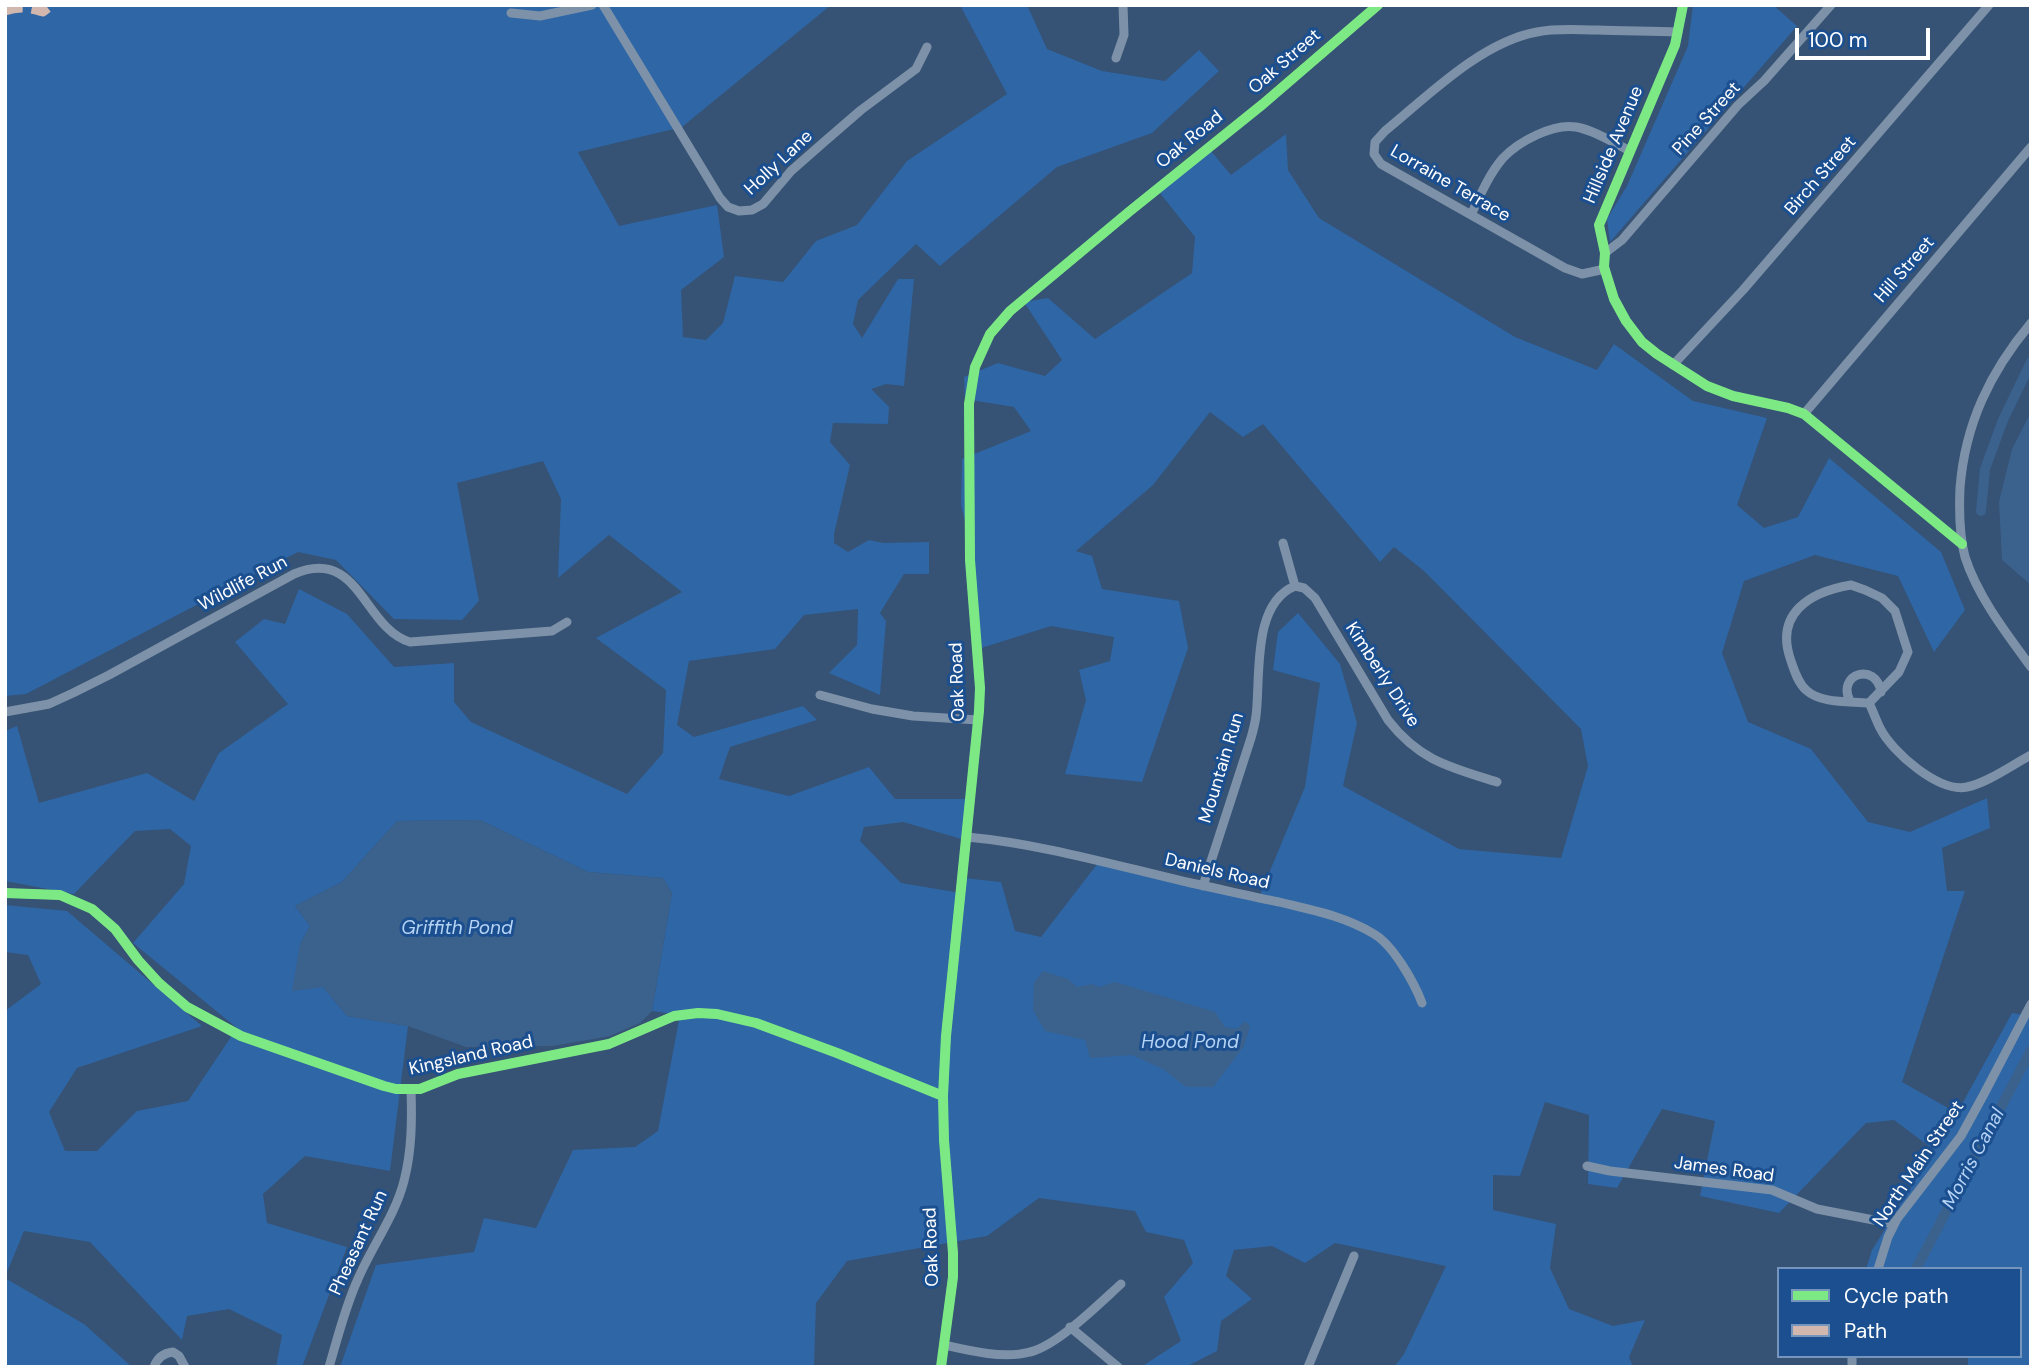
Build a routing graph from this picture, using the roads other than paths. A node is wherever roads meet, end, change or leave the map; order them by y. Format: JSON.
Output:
{"nodes":[{"id":1,"x":592,"y":5,"type":"edge"},
{"id":2,"x":603,"y":5,"type":"edge"},
{"id":3,"x":1123,"y":5,"type":"edge"},
{"id":4,"x":1378,"y":5,"type":"edge"},
{"id":5,"x":1683,"y":5,"type":"edge"},
{"id":6,"x":1831,"y":5,"type":"edge"},
{"id":7,"x":1989,"y":5,"type":"edge"},
{"id":8,"x":511,"y":13,"type":"dead end"},
{"id":9,"x":1678,"y":32,"type":"junction"},
{"id":10,"x":927,"y":47,"type":"dead end"},
{"id":11,"x":1116,"y":58,"type":"dead end"},
{"id":12,"x":1247,"y":117,"type":"joint"},
{"id":13,"x":2031,"y":147,"type":"edge"},
{"id":14,"x":1630,"y":151,"type":"junction"},
{"id":15,"x":1471,"y":215,"type":"junction"},
{"id":16,"x":1605,"y":253,"type":"junction"},
{"id":17,"x":1605,"y":269,"type":"junction"},
{"id":18,"x":2031,"y":323,"type":"edge"},
{"id":19,"x":1673,"y":365,"type":"junction"},
{"id":20,"x":1804,"y":414,"type":"junction"},
{"id":21,"x":1283,"y":544,"type":"dead end"},
{"id":22,"x":1962,"y":544,"type":"junction"},
{"id":23,"x":1296,"y":586,"type":"junction"},
{"id":24,"x":567,"y":622,"type":"dead end"},
{"id":25,"x":2031,"y":667,"type":"edge"},
{"id":26,"x":1881,"y":692,"type":"junction"},
{"id":27,"x":820,"y":695,"type":"dead end"},
{"id":28,"x":1850,"y":701,"type":"junction"},
{"id":29,"x":1869,"y":703,"type":"junction"},
{"id":30,"x":5,"y":712,"type":"edge"},
{"id":31,"x":978,"y":720,"type":"junction"},
{"id":32,"x":2031,"y":755,"type":"edge"},
{"id":33,"x":1497,"y":782,"type":"dead end"},
{"id":34,"x":967,"y":837,"type":"junction"},
{"id":35,"x":1203,"y":886,"type":"junction"},
{"id":36,"x":5,"y":893,"type":"edge"},
{"id":37,"x":1422,"y":1003,"type":"dead end"},
{"id":38,"x":2031,"y":1004,"type":"edge"},
{"id":39,"x":411,"y":1089,"type":"junction"},
{"id":40,"x":943,"y":1096,"type":"junction"},
{"id":41,"x":1587,"y":1166,"type":"dead end"},
{"id":42,"x":1894,"y":1224,"type":"junction"},
{"id":43,"x":1354,"y":1256,"type":"dead end"},
{"id":44,"x":1879,"y":1267,"type":"edge"},
{"id":45,"x":1121,"y":1284,"type":"dead end"},
{"id":46,"x":1070,"y":1327,"type":"junction"},
{"id":47,"x":944,"y":1345,"type":"junction"},
{"id":48,"x":154,"y":1367,"type":"edge"},
{"id":49,"x":185,"y":1367,"type":"edge"},
{"id":50,"x":329,"y":1367,"type":"edge"},
{"id":51,"x":941,"y":1367,"type":"edge"},
{"id":52,"x":1118,"y":1367,"type":"edge"},
{"id":53,"x":1308,"y":1367,"type":"edge"}],
"edges":[{"from":1,"to":8,"type":"street"},
{"from":2,"to":10,"type":"street","name":"Holly Lane"},
{"from":3,"to":11,"type":"street"},
{"from":4,"to":12,"type":"street","name":"Oak Street"},
{"from":5,"to":9,"type":"street","name":"Hillside Avenue"},
{"from":6,"to":16,"type":"street","name":"Pine Street"},
{"from":7,"to":19,"type":"street","name":"Birch Street"},
{"from":9,"to":14,"type":"street","name":"Hillside Avenue"},
{"from":9,"to":15,"type":"street","name":"Lorraine Terrace"},
{"from":12,"to":31,"type":"street","name":"Oak Road"},
{"from":13,"to":20,"type":"street","name":"Hill Street"},
{"from":14,"to":15,"type":"street"},
{"from":14,"to":16,"type":"street","name":"Hillside Avenue"},
{"from":15,"to":17,"type":"street","name":"Lorraine Terrace"},
{"from":16,"to":17,"type":"street","name":"Hillside Avenue"},
{"from":17,"to":19,"type":"street","name":"Hillside Avenue"},
{"from":18,"to":22,"type":"street"},
{"from":19,"to":20,"type":"street","name":"Hillside Avenue"},
{"from":20,"to":22,"type":"street","name":"Hillside Avenue"},
{"from":21,"to":23,"type":"street"},
{"from":22,"to":25,"type":"street"},
{"from":23,"to":33,"type":"street","name":"Kimberly Drive"},
{"from":23,"to":35,"type":"street","name":"Mountain Run"},
{"from":24,"to":30,"type":"street","name":"Wildlife Run"},
{"from":26,"to":28,"type":"street"},
{"from":26,"to":28,"type":"street"},
{"from":26,"to":29,"type":"street"},
{"from":27,"to":31,"type":"street"},
{"from":28,"to":29,"type":"street"},
{"from":29,"to":32,"type":"street"},
{"from":31,"to":34,"type":"street","name":"Oak Road"},
{"from":34,"to":35,"type":"street","name":"Daniels Road"},
{"from":34,"to":40,"type":"street","name":"Oak Road"},
{"from":35,"to":37,"type":"street","name":"Daniels Road"},
{"from":36,"to":39,"type":"street","name":"Kingsland Road"},
{"from":38,"to":42,"type":"street","name":"North Main Street"},
{"from":39,"to":40,"type":"street","name":"Kingsland Road"},
{"from":39,"to":50,"type":"street","name":"Pheasant Run"},
{"from":40,"to":47,"type":"street","name":"Oak Road"},
{"from":41,"to":42,"type":"street","name":"James Road"},
{"from":42,"to":44,"type":"street","name":"North Main Street"},
{"from":43,"to":53,"type":"street"},
{"from":45,"to":46,"type":"street"},
{"from":46,"to":47,"type":"street"},
{"from":46,"to":52,"type":"street"},
{"from":47,"to":51,"type":"street","name":"Oak Road"},
{"from":48,"to":49,"type":"street"}]}
